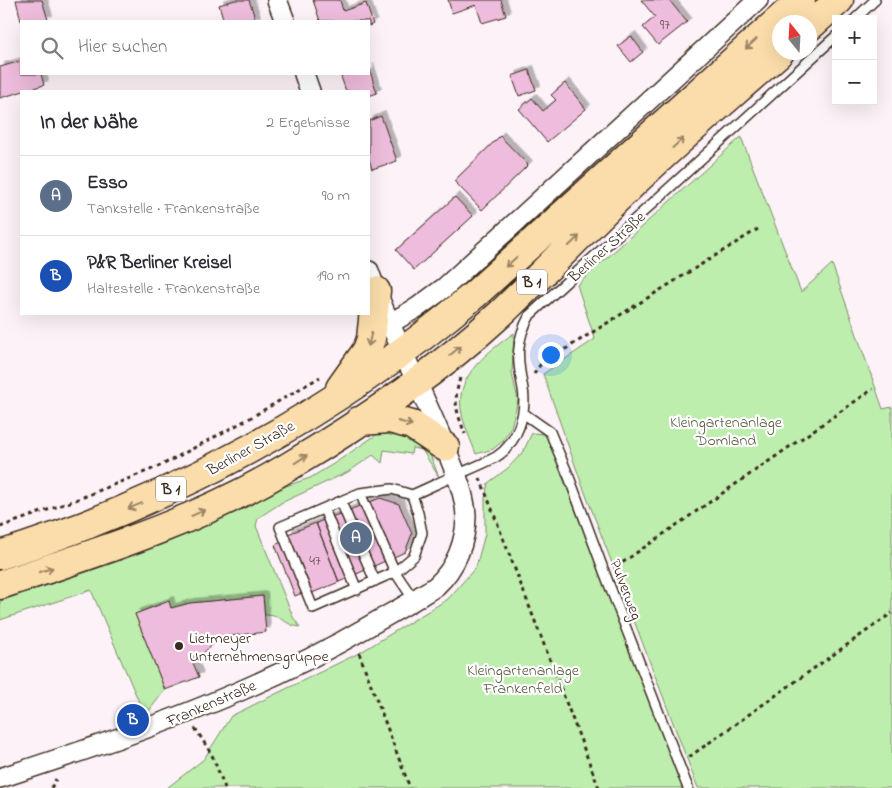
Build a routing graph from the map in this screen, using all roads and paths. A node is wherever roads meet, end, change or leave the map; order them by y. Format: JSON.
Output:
{"nodes":[{"id":1,"x":278,"y":0,"type":"edge"},
{"id":2,"x":800,"y":0,"type":"edge"},
{"id":3,"x":839,"y":0,"type":"edge"},
{"id":4,"x":875,"y":0,"type":"edge"},
{"id":5,"x":749,"y":4,"type":"edge"},
{"id":6,"x":859,"y":15,"type":"edge"},
{"id":7,"x":285,"y":20,"type":"edge"},
{"id":8,"x":817,"y":20,"type":"edge"},
{"id":9,"x":832,"y":40,"type":"edge"},
{"id":10,"x":772,"y":59,"type":"edge"},
{"id":11,"x":304,"y":75,"type":"edge"},
{"id":12,"x":310,"y":90,"type":"edge"},
{"id":13,"x":758,"y":229,"type":"dead end"},
{"id":14,"x":372,"y":281,"type":"edge"},
{"id":15,"x":388,"y":324,"type":"junction"},
{"id":16,"x":402,"y":351,"type":"junction"},
{"id":17,"x":463,"y":373,"type":"dead end"},
{"id":18,"x":416,"y":381,"type":"junction"},
{"id":19,"x":329,"y":387,"type":"junction"},
{"id":20,"x":873,"y":389,"type":"dead end"},
{"id":21,"x":523,"y":392,"type":"junction"},
{"id":22,"x":523,"y":413,"type":"junction"},
{"id":23,"x":359,"y":421,"type":"junction"},
{"id":24,"x":445,"y":447,"type":"junction"},
{"id":25,"x":475,"y":466,"type":"junction"},
{"id":26,"x":457,"y":475,"type":"junction"},
{"id":27,"x":360,"y":493,"type":"junction"},
{"id":28,"x":412,"y":495,"type":"junction"},
{"id":29,"x":341,"y":502,"type":"junction"},
{"id":30,"x":324,"y":509,"type":"junction"},
{"id":31,"x":0,"y":527,"type":"edge"},
{"id":32,"x":0,"y":555,"type":"edge"},
{"id":33,"x":395,"y":572,"type":"junction"},
{"id":34,"x":605,"y":574,"type":"junction"},
{"id":35,"x":375,"y":581,"type":"junction"},
{"id":36,"x":0,"y":585,"type":"edge"},
{"id":37,"x":357,"y":590,"type":"junction"},
{"id":38,"x":414,"y":600,"type":"junction"},
{"id":39,"x":892,"y":613,"type":"edge"},
{"id":40,"x":352,"y":636,"type":"junction"},
{"id":41,"x":186,"y":714,"type":"junction"},
{"id":42,"x":679,"y":764,"type":"junction"},
{"id":43,"x":0,"y":778,"type":"edge"},
{"id":44,"x":225,"y":788,"type":"edge"},
{"id":45,"x":410,"y":788,"type":"edge"},
{"id":46,"x":599,"y":788,"type":"edge"},
{"id":47,"x":688,"y":788,"type":"edge"}],
"edges":[{"from":1,"to":7,"type":"street"},
{"from":2,"to":16,"type":"main road","number":"B 1","one_way":true},
{"from":3,"to":8,"type":"main road"},
{"from":4,"to":6,"type":"lane"},
{"from":5,"to":15,"type":"street"},
{"from":9,"to":21,"type":"lane","name":"Berliner Straße"},
{"from":18,"to":10,"type":"main road","number":"B 1","one_way":true},
{"from":11,"to":12,"type":"street"},
{"from":13,"to":21,"type":"path"},
{"from":14,"to":15,"type":"street"},
{"from":14,"to":19,"type":"main road","one_way":true},
{"from":15,"to":16,"type":"street"},
{"from":16,"to":18,"type":"street"},
{"from":16,"to":19,"type":"main road","name":"Berliner Straße","number":"B 1"},
{"from":17,"to":25,"type":"path"},
{"from":18,"to":23,"type":"main road","number":"B 1"},
{"from":18,"to":24,"type":"street"},
{"from":19,"to":31,"type":"path"},
{"from":19,"to":32,"type":"main road","name":"Berliner Straße","number":"B 1","one_way":true},
{"from":20,"to":34,"type":"path"},
{"from":21,"to":22,"type":"lane","name":"Berliner Straße"},
{"from":22,"to":25,"type":"lane","name":"Berliner Straße"},
{"from":22,"to":34,"type":"lane","name":"Pulverweg"},
{"from":23,"to":24,"type":"main road","one_way":true},
{"from":36,"to":23,"type":"main road","number":"B 1","one_way":true},
{"from":24,"to":26,"type":"street"},
{"from":25,"to":26,"type":"lane","name":"Berliner Straße"},
{"from":25,"to":46,"type":"path"},
{"from":26,"to":28,"type":"lane","name":"Berliner Straße"},
{"from":26,"to":38,"type":"street","name":"Frankenstraße"},
{"from":27,"to":28,"type":"lane"},
{"from":27,"to":29,"type":"lane"},
{"from":27,"to":33,"type":"lane"},
{"from":28,"to":33,"type":"lane"},
{"from":29,"to":30,"type":"lane"},
{"from":29,"to":35,"type":"lane"},
{"from":30,"to":37,"type":"lane"},
{"from":30,"to":37,"type":"lane"},
{"from":33,"to":35,"type":"lane"},
{"from":33,"to":38,"type":"lane"},
{"from":34,"to":42,"type":"lane","name":"Pulverweg"},
{"from":35,"to":37,"type":"lane"},
{"from":38,"to":40,"type":"street","name":"Frankenstraße"},
{"from":39,"to":42,"type":"path"},
{"from":40,"to":41,"type":"street","name":"Frankenstraße"},
{"from":40,"to":45,"type":"path"},
{"from":41,"to":43,"type":"street","name":"Frankenstraße"},
{"from":41,"to":44,"type":"path"},
{"from":42,"to":47,"type":"lane","name":"Pulverweg"}]}
